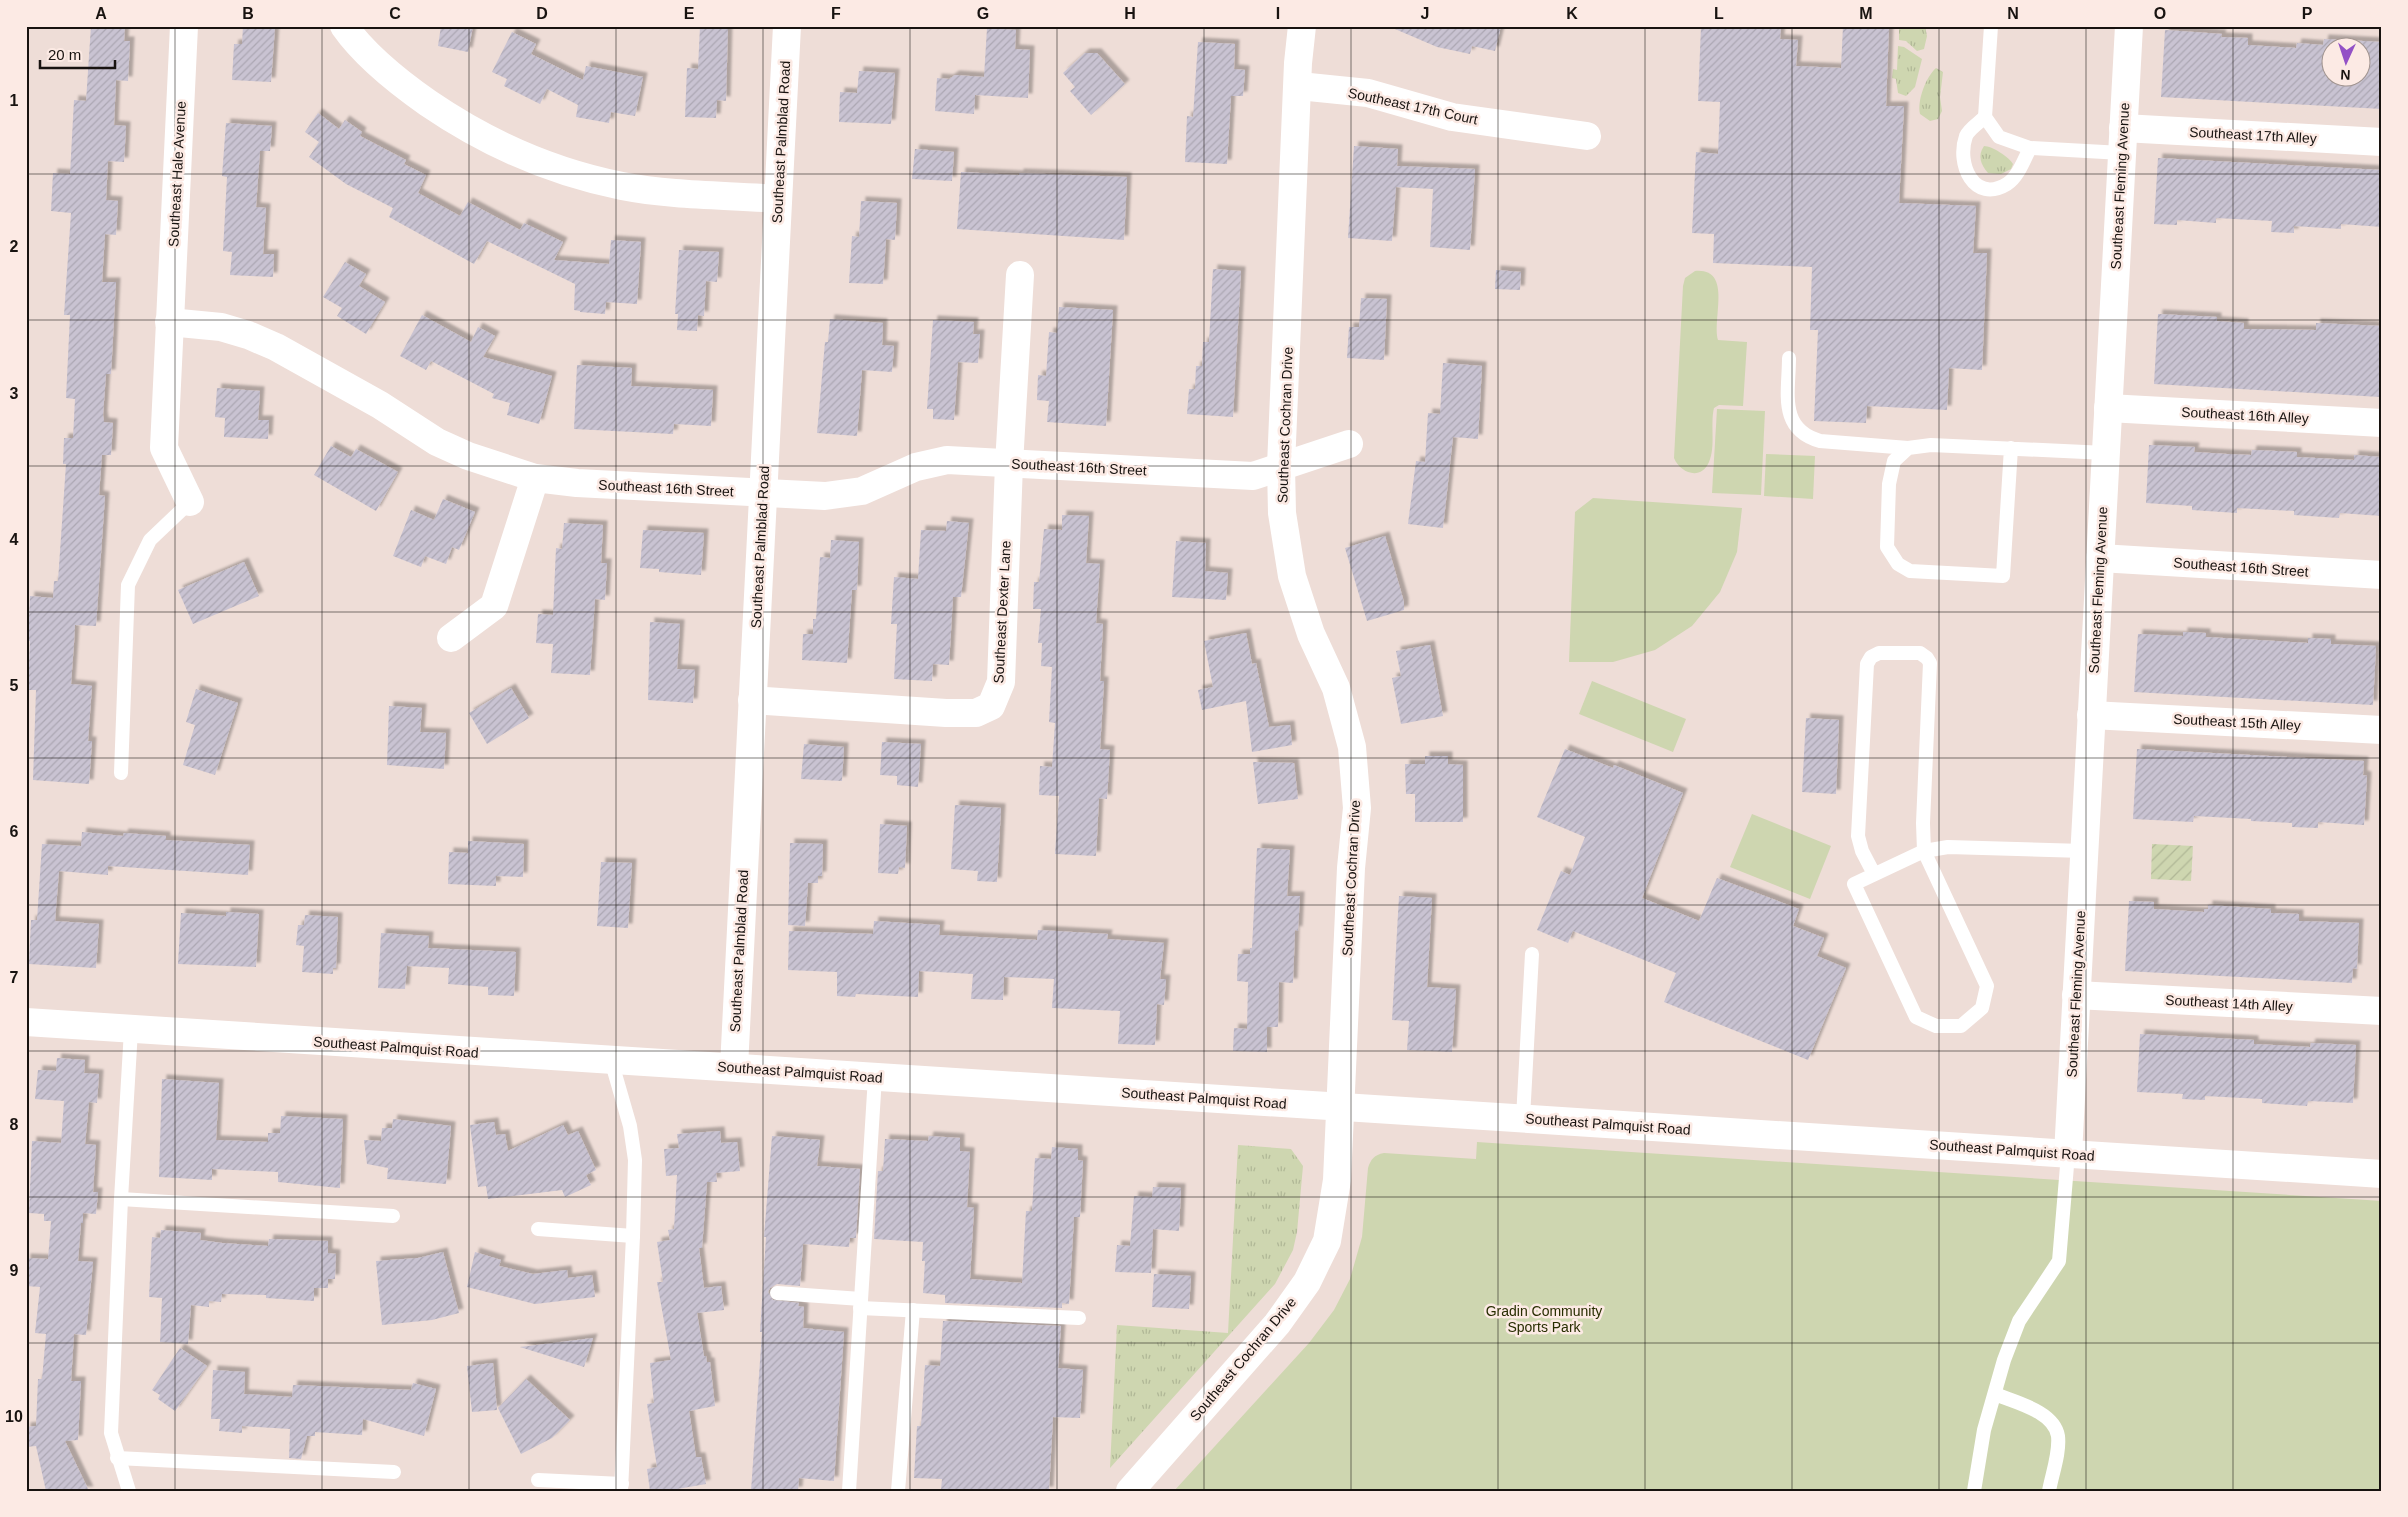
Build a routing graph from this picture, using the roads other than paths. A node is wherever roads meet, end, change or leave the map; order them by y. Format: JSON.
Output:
{"nodes":[{"id":1,"x":184,"y":26,"type":"edge"},
{"id":2,"x":344,"y":26,"type":"edge"},
{"id":3,"x":787,"y":26,"type":"edge"},
{"id":4,"x":1302,"y":26,"type":"edge"},
{"id":5,"x":1991,"y":26,"type":"edge"},
{"id":6,"x":2129,"y":26,"type":"edge"},
{"id":7,"x":1299,"y":86,"type":"junction"},
{"id":8,"x":1985,"y":117,"type":"junction"},
{"id":9,"x":1587,"y":136,"type":"dead end"},
{"id":10,"x":2123,"y":140,"type":"junction"},
{"id":11,"x":2382,"y":142,"type":"edge"},
{"id":12,"x":2030,"y":148,"type":"junction"},
{"id":13,"x":778,"y":199,"type":"junction"},
{"id":14,"x":1020,"y":275,"type":"dead end"},
{"id":15,"x":169,"y":322,"type":"junction"},
{"id":16,"x":1790,"y":358,"type":"dead end"},
{"id":17,"x":2108,"y":408,"type":"junction"},
{"id":18,"x":2382,"y":423,"type":"edge"},
{"id":19,"x":1349,"y":444,"type":"dead end"},
{"id":20,"x":1908,"y":448,"type":"junction"},
{"id":21,"x":2010,"y":448,"type":"junction"},
{"id":22,"x":2106,"y":454,"type":"junction"},
{"id":23,"x":1009,"y":464,"type":"junction"},
{"id":24,"x":1281,"y":466,"type":"junction"},
{"id":25,"x":535,"y":478,"type":"junction"},
{"id":26,"x":762,"y":493,"type":"junction"},
{"id":27,"x":190,"y":502,"type":"joint"},
{"id":28,"x":2100,"y":558,"type":"junction"},
{"id":29,"x":2382,"y":575,"type":"edge"},
{"id":30,"x":451,"y":638,"type":"dead end"},
{"id":31,"x":752,"y":700,"type":"junction"},
{"id":32,"x":2092,"y":715,"type":"junction"},
{"id":33,"x":2382,"y":730,"type":"edge"},
{"id":34,"x":121,"y":773,"type":"dead end"},
{"id":35,"x":1924,"y":851,"type":"junction"},
{"id":36,"x":2084,"y":851,"type":"junction"},
{"id":37,"x":1874,"y":874,"type":"junction"},
{"id":38,"x":1532,"y":954,"type":"dead end"},
{"id":39,"x":2076,"y":996,"type":"junction"},
{"id":40,"x":2382,"y":1011,"type":"edge"},
{"id":41,"x":26,"y":1022,"type":"edge"},
{"id":42,"x":131,"y":1030,"type":"junction"},
{"id":43,"x":611,"y":1060,"type":"junction"},
{"id":44,"x":734,"y":1067,"type":"junction"},
{"id":45,"x":875,"y":1077,"type":"junction"},
{"id":46,"x":1341,"y":1108,"type":"junction"},
{"id":47,"x":1523,"y":1118,"type":"junction"},
{"id":48,"x":2068,"y":1154,"type":"junction"},
{"id":49,"x":2382,"y":1174,"type":"edge"},
{"id":50,"x":121,"y":1199,"type":"junction"},
{"id":51,"x":393,"y":1216,"type":"dead end"},
{"id":52,"x":538,"y":1229,"type":"dead end"},
{"id":53,"x":634,"y":1236,"type":"junction"},
{"id":54,"x":776,"y":1293,"type":"dead end"},
{"id":55,"x":861,"y":1304,"type":"junction"},
{"id":56,"x":913,"y":1310,"type":"junction"},
{"id":57,"x":1079,"y":1318,"type":"dead end"},
{"id":58,"x":1994,"y":1394,"type":"junction"},
{"id":59,"x":117,"y":1458,"type":"junction"},
{"id":60,"x":394,"y":1472,"type":"dead end"},
{"id":61,"x":538,"y":1480,"type":"dead end"},
{"id":62,"x":621,"y":1488,"type":"edge"},
{"id":63,"x":129,"y":1491,"type":"edge"},
{"id":64,"x":849,"y":1491,"type":"edge"},
{"id":65,"x":898,"y":1491,"type":"edge"},
{"id":66,"x":1130,"y":1491,"type":"edge"},
{"id":67,"x":1974,"y":1491,"type":"edge"},
{"id":68,"x":2049,"y":1491,"type":"edge"}],
"edges":[{"from":1,"to":15,"type":"street","name":"Southeast Hale Avenue"},
{"from":2,"to":13,"type":"street"},
{"from":3,"to":13,"type":"street","name":"Southeast Palmblad Road"},
{"from":4,"to":7,"type":"street","name":"Southeast Cochran Drive"},
{"from":5,"to":8,"type":"lane"},
{"from":6,"to":10,"type":"street","name":"Southeast Fleming Avenue"},
{"from":7,"to":9,"type":"street","name":"Southeast 17th Court"},
{"from":7,"to":24,"type":"street","name":"Southeast Cochran Drive"},
{"from":8,"to":12,"type":"lane"},
{"from":8,"to":12,"type":"lane"},
{"from":10,"to":11,"type":"street","name":"Southeast 17th Alley"},
{"from":10,"to":12,"type":"lane"},
{"from":10,"to":17,"type":"street","name":"Southeast Fleming Avenue"},
{"from":13,"to":26,"type":"street","name":"Southeast Palmblad Road"},
{"from":14,"to":23,"type":"street","name":"Southeast Dexter Lane"},
{"from":15,"to":25,"type":"street","name":"Southeast 16th Street"},
{"from":15,"to":27,"type":"street","name":"Southeast Hale Avenue"},
{"from":16,"to":20,"type":"lane"},
{"from":17,"to":18,"type":"street","name":"Southeast 16th Alley"},
{"from":17,"to":22,"type":"street","name":"Southeast Fleming Avenue"},
{"from":19,"to":24,"type":"street","name":"Southeast 16th Street"},
{"from":20,"to":21,"type":"lane"},
{"from":20,"to":21,"type":"lane"},
{"from":21,"to":22,"type":"lane"},
{"from":22,"to":28,"type":"street","name":"Southeast Fleming Avenue"},
{"from":23,"to":24,"type":"street","name":"Southeast 16th Street"},
{"from":23,"to":26,"type":"street","name":"Southeast 16th Street"},
{"from":23,"to":31,"type":"street","name":"Southeast Dexter Lane"},
{"from":24,"to":46,"type":"street","name":"Southeast Cochran Drive"},
{"from":25,"to":26,"type":"street","name":"Southeast 16th Street"},
{"from":25,"to":30,"type":"street"},
{"from":26,"to":31,"type":"street","name":"Southeast Palmblad Road"},
{"from":27,"to":34,"type":"lane"},
{"from":28,"to":29,"type":"street","name":"Southeast 16th Street"},
{"from":28,"to":32,"type":"street","name":"Southeast Fleming Avenue"},
{"from":31,"to":44,"type":"street","name":"Southeast Palmblad Road"},
{"from":32,"to":33,"type":"street","name":"Southeast 15th Alley"},
{"from":32,"to":36,"type":"street","name":"Southeast Fleming Avenue"},
{"from":35,"to":36,"type":"lane"},
{"from":35,"to":37,"type":"lane"},
{"from":35,"to":37,"type":"lane"},
{"from":35,"to":37,"type":"lane"},
{"from":36,"to":39,"type":"street","name":"Southeast Fleming Avenue"},
{"from":38,"to":47,"type":"lane"},
{"from":39,"to":40,"type":"street","name":"Southeast 14th Alley"},
{"from":39,"to":48,"type":"street","name":"Southeast Fleming Avenue"},
{"from":41,"to":42,"type":"street","name":"Southeast Palmquist Road"},
{"from":42,"to":43,"type":"street","name":"Southeast Palmquist Road"},
{"from":42,"to":50,"type":"lane"},
{"from":43,"to":44,"type":"street","name":"Southeast Palmquist Road"},
{"from":43,"to":53,"type":"lane"},
{"from":44,"to":45,"type":"street","name":"Southeast Palmquist Road"},
{"from":45,"to":46,"type":"street","name":"Southeast Palmquist Road"},
{"from":45,"to":55,"type":"lane"},
{"from":46,"to":47,"type":"street","name":"Southeast Palmquist Road"},
{"from":46,"to":66,"type":"street","name":"Southeast Cochran Drive"},
{"from":47,"to":48,"type":"street","name":"Southeast Palmquist Road"},
{"from":48,"to":49,"type":"street","name":"Southeast Palmquist Road"},
{"from":48,"to":58,"type":"lane"},
{"from":50,"to":51,"type":"lane"},
{"from":50,"to":59,"type":"lane"},
{"from":52,"to":53,"type":"lane"},
{"from":53,"to":62,"type":"lane"},
{"from":54,"to":55,"type":"lane"},
{"from":55,"to":56,"type":"lane"},
{"from":55,"to":64,"type":"lane"},
{"from":56,"to":57,"type":"lane"},
{"from":56,"to":65,"type":"lane"},
{"from":58,"to":67,"type":"lane"},
{"from":58,"to":68,"type":"lane"},
{"from":59,"to":60,"type":"lane"},
{"from":59,"to":63,"type":"lane"},
{"from":61,"to":62,"type":"lane"}]}
